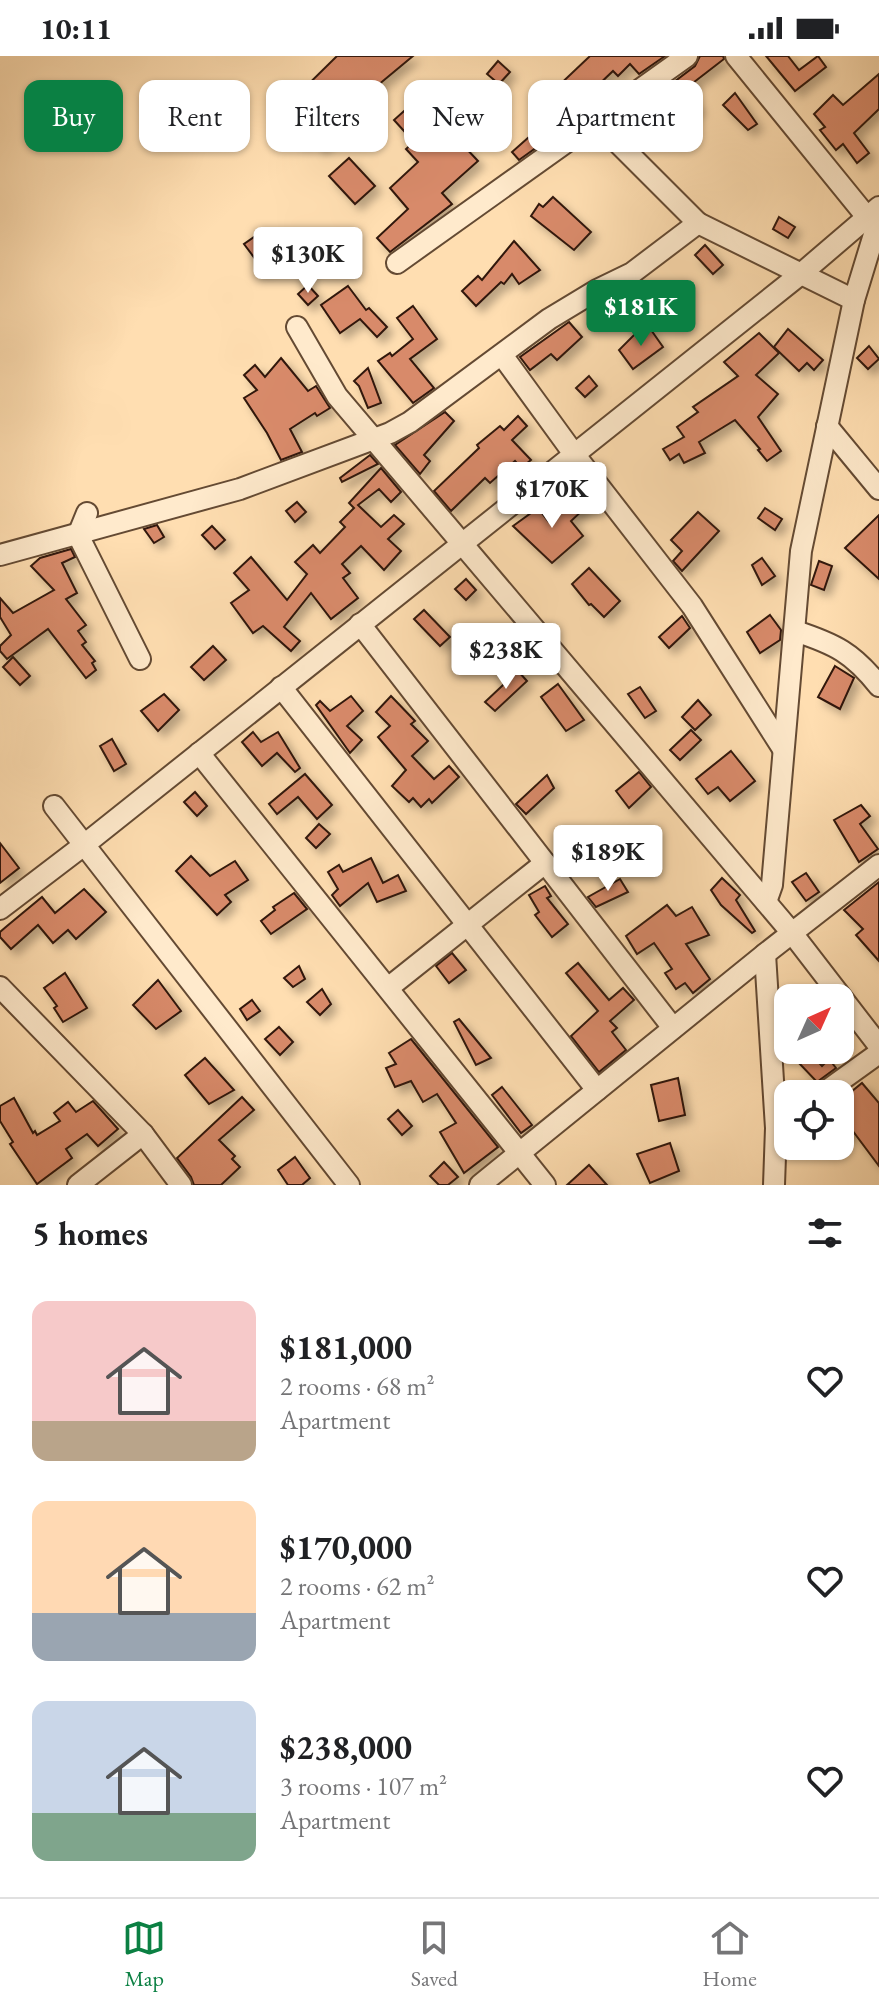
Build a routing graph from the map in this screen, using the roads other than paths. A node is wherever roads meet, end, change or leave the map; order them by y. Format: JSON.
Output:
{"nodes":[{"id":1,"x":687,"y":56,"type":"edge"},
{"id":2,"x":736,"y":56,"type":"edge"},
{"id":3,"x":653,"y":80,"type":"edge"},
{"id":4,"x":553,"y":152,"type":"edge"},
{"id":5,"x":627,"y":152,"type":"edge"},
{"id":6,"x":875,"y":221,"type":"edge"},
{"id":7,"x":698,"y":223,"type":"junction"},
{"id":8,"x":397,"y":263,"type":"dead end"},
{"id":9,"x":802,"y":273,"type":"junction"},
{"id":10,"x":854,"y":300,"type":"junction"},
{"id":11,"x":297,"y":327,"type":"dead end"},
{"id":12,"x":502,"y":355,"type":"junction"},
{"id":13,"x":827,"y":426,"type":"junction"},
{"id":14,"x":374,"y":440,"type":"junction"},
{"id":15,"x":574,"y":454,"type":"junction"},
{"id":16,"x":879,"y":489,"type":"edge"},
{"id":17,"x":87,"y":513,"type":"dead end"},
{"id":18,"x":78,"y":535,"type":"junction"},
{"id":19,"x":462,"y":543,"type":"junction"},
{"id":20,"x":0,"y":555,"type":"edge"},
{"id":21,"x":360,"y":624,"type":"junction"},
{"id":22,"x":795,"y":631,"type":"junction"},
{"id":23,"x":140,"y":659,"type":"dead end"},
{"id":24,"x":879,"y":686,"type":"edge"},
{"id":25,"x":281,"y":687,"type":"junction"},
{"id":26,"x":783,"y":749,"type":"junction"},
{"id":27,"x":199,"y":753,"type":"junction"},
{"id":28,"x":54,"y":806,"type":"dead end"},
{"id":29,"x":84,"y":845,"type":"junction"},
{"id":30,"x":545,"y":863,"type":"junction"},
{"id":31,"x":879,"y":865,"type":"edge"},
{"id":32,"x":766,"y":902,"type":"junction"},
{"id":33,"x":0,"y":909,"type":"edge"},
{"id":34,"x":468,"y":926,"type":"junction"},
{"id":35,"x":792,"y":933,"type":"junction"},
{"id":36,"x":765,"y":954,"type":"junction"},
{"id":37,"x":0,"y":987,"type":"edge"},
{"id":38,"x":388,"y":988,"type":"junction"},
{"id":39,"x":673,"y":1028,"type":"junction"},
{"id":40,"x":879,"y":1046,"type":"edge"},
{"id":41,"x":879,"y":1053,"type":"edge"},
{"id":42,"x":778,"y":1080,"type":"edge"},
{"id":43,"x":841,"y":1080,"type":"edge"},
{"id":44,"x":597,"y":1090,"type":"junction"},
{"id":45,"x":143,"y":1134,"type":"junction"},
{"id":46,"x":520,"y":1153,"type":"junction"},
{"id":47,"x":779,"y":1160,"type":"edge"},
{"id":48,"x":778,"y":1181,"type":"edge"},
{"id":49,"x":78,"y":1185,"type":"edge"},
{"id":50,"x":181,"y":1185,"type":"edge"},
{"id":51,"x":349,"y":1185,"type":"edge"},
{"id":52,"x":480,"y":1185,"type":"edge"},
{"id":53,"x":545,"y":1185,"type":"edge"}],
"edges":[{"from":1,"to":3,"type":"street"},
{"from":2,"to":6,"type":"street"},
{"from":4,"to":8,"type":"street"},
{"from":5,"to":7,"type":"street"},
{"from":6,"to":9,"type":"street"},
{"from":6,"to":10,"type":"street"},
{"from":7,"to":9,"type":"street"},
{"from":7,"to":12,"type":"street"},
{"from":9,"to":10,"type":"street"},
{"from":9,"to":15,"type":"street"},
{"from":10,"to":13,"type":"street"},
{"from":11,"to":14,"type":"street"},
{"from":12,"to":14,"type":"street"},
{"from":12,"to":15,"type":"street"},
{"from":13,"to":16,"type":"street"},
{"from":13,"to":22,"type":"street"},
{"from":14,"to":18,"type":"street"},
{"from":14,"to":19,"type":"street"},
{"from":15,"to":19,"type":"street"},
{"from":15,"to":26,"type":"street"},
{"from":17,"to":18,"type":"street"},
{"from":18,"to":20,"type":"street"},
{"from":18,"to":23,"type":"street"},
{"from":19,"to":21,"type":"street"},
{"from":19,"to":32,"type":"street"},
{"from":21,"to":25,"type":"street"},
{"from":21,"to":30,"type":"street"},
{"from":22,"to":24,"type":"street"},
{"from":22,"to":26,"type":"street"},
{"from":25,"to":27,"type":"street"},
{"from":25,"to":34,"type":"street"},
{"from":26,"to":32,"type":"street"},
{"from":27,"to":29,"type":"street"},
{"from":27,"to":38,"type":"street"},
{"from":28,"to":29,"type":"street"},
{"from":29,"to":33,"type":"street"},
{"from":29,"to":51,"type":"street"},
{"from":30,"to":34,"type":"street"},
{"from":30,"to":39,"type":"street"},
{"from":31,"to":35,"type":"street"},
{"from":32,"to":35,"type":"street"},
{"from":34,"to":38,"type":"street"},
{"from":34,"to":44,"type":"street"},
{"from":35,"to":36,"type":"street"},
{"from":35,"to":40,"type":"street"},
{"from":36,"to":39,"type":"street"},
{"from":36,"to":42,"type":"street"},
{"from":37,"to":45,"type":"street"},
{"from":38,"to":46,"type":"street"},
{"from":39,"to":44,"type":"street"},
{"from":41,"to":43,"type":"street"},
{"from":44,"to":46,"type":"street"},
{"from":45,"to":49,"type":"street"},
{"from":45,"to":50,"type":"street"},
{"from":46,"to":52,"type":"street"},
{"from":46,"to":53,"type":"street"},
{"from":47,"to":48,"type":"street"}]}
